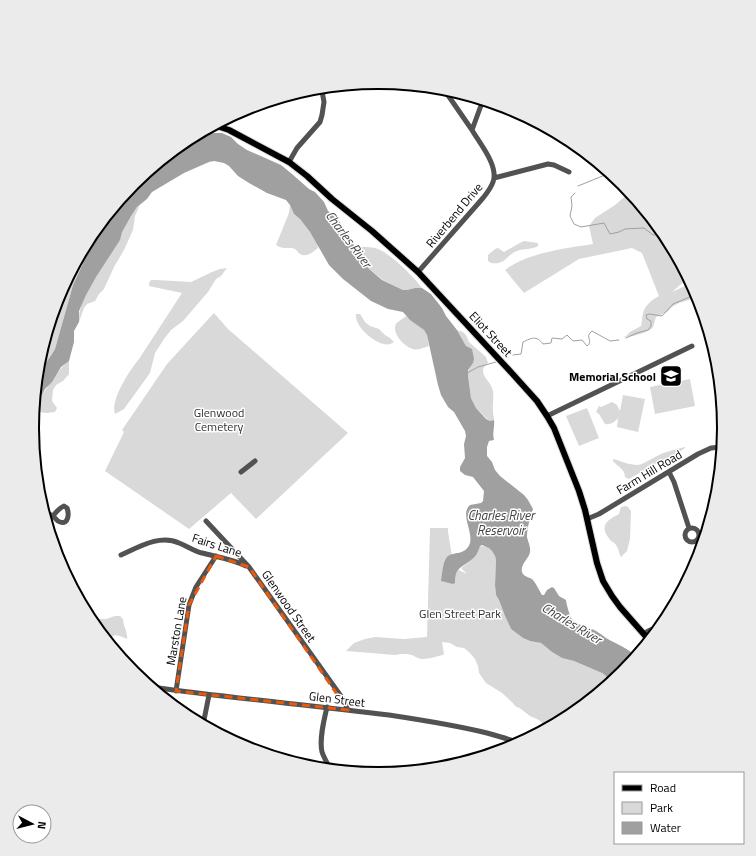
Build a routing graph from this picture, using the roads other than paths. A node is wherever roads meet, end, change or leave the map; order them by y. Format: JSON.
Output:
{"nodes":[{"id":1,"x":323,"y":94,"type":"edge"},
{"id":2,"x":449,"y":97,"type":"edge"},
{"id":3,"x":481,"y":105,"type":"edge"},
{"id":4,"x":221,"y":127,"type":"edge"},
{"id":5,"x":472,"y":130,"type":"junction"},
{"id":6,"x":289,"y":162,"type":"junction"},
{"id":7,"x":569,"y":172,"type":"dead end"},
{"id":8,"x":494,"y":178,"type":"junction"},
{"id":9,"x":418,"y":272,"type":"junction"},
{"id":10,"x":692,"y":346,"type":"dead end"},
{"id":11,"x":547,"y":416,"type":"junction"},
{"id":12,"x":716,"y":448,"type":"edge"},
{"id":13,"x":255,"y":461,"type":"dead end"},
{"id":14,"x":241,"y":472,"type":"dead end"},
{"id":15,"x":669,"y":472,"type":"junction"},
{"id":16,"x":587,"y":519,"type":"junction"},
{"id":17,"x":206,"y":521,"type":"dead end"},
{"id":18,"x":689,"y":528,"type":"dead end"},
{"id":19,"x":121,"y":555,"type":"dead end"},
{"id":20,"x":216,"y":556,"type":"junction"},
{"id":21,"x":249,"y":567,"type":"junction"},
{"id":22,"x":650,"y":630,"type":"edge"},
{"id":23,"x":644,"y":634,"type":"joint"},
{"id":24,"x":161,"y":689,"type":"edge"},
{"id":25,"x":176,"y":691,"type":"junction"},
{"id":26,"x":209,"y":695,"type":"junction"},
{"id":27,"x":327,"y":707,"type":"junction"},
{"id":28,"x":348,"y":710,"type":"junction"},
{"id":29,"x":204,"y":719,"type":"edge"},
{"id":30,"x":510,"y":740,"type":"edge"},
{"id":31,"x":327,"y":763,"type":"edge"}],
"edges":[{"from":1,"to":6,"type":"street"},
{"from":2,"to":5,"type":"street","name":"Riverbend Drive"},
{"from":3,"to":5,"type":"street"},
{"from":4,"to":6,"type":"main road","name":"Eliot Street"},
{"from":5,"to":8,"type":"street","name":"Riverbend Drive"},
{"from":6,"to":9,"type":"main road","name":"Eliot Street"},
{"from":7,"to":8,"type":"street"},
{"from":8,"to":9,"type":"street","name":"Riverbend Drive"},
{"from":9,"to":11,"type":"main road","name":"Eliot Street"},
{"from":10,"to":11,"type":"street"},
{"from":11,"to":16,"type":"main road","name":"Eliot Street"},
{"from":12,"to":15,"type":"street","name":"Farm Hill Road"},
{"from":13,"to":14,"type":"street"},
{"from":15,"to":16,"type":"street","name":"Farm Hill Road"},
{"from":15,"to":18,"type":"street"},
{"from":16,"to":23,"type":"main road","name":"Eliot Street"},
{"from":17,"to":21,"type":"street","name":"Glenwood Street"},
{"from":19,"to":20,"type":"street","name":"Fairs Lane"},
{"from":20,"to":21,"type":"street","name":"Fairs Lane"},
{"from":20,"to":25,"type":"street","name":"Marston Lane"},
{"from":21,"to":28,"type":"street","name":"Glenwood Street"},
{"from":22,"to":23,"type":"street"},
{"from":24,"to":25,"type":"street","name":"Glen Street"},
{"from":25,"to":26,"type":"street","name":"Glen Street"},
{"from":26,"to":27,"type":"street","name":"Glen Street"},
{"from":26,"to":29,"type":"street"},
{"from":27,"to":28,"type":"street","name":"Glen Street"},
{"from":27,"to":31,"type":"street"},
{"from":28,"to":30,"type":"street","name":"Glen Street"}]}
